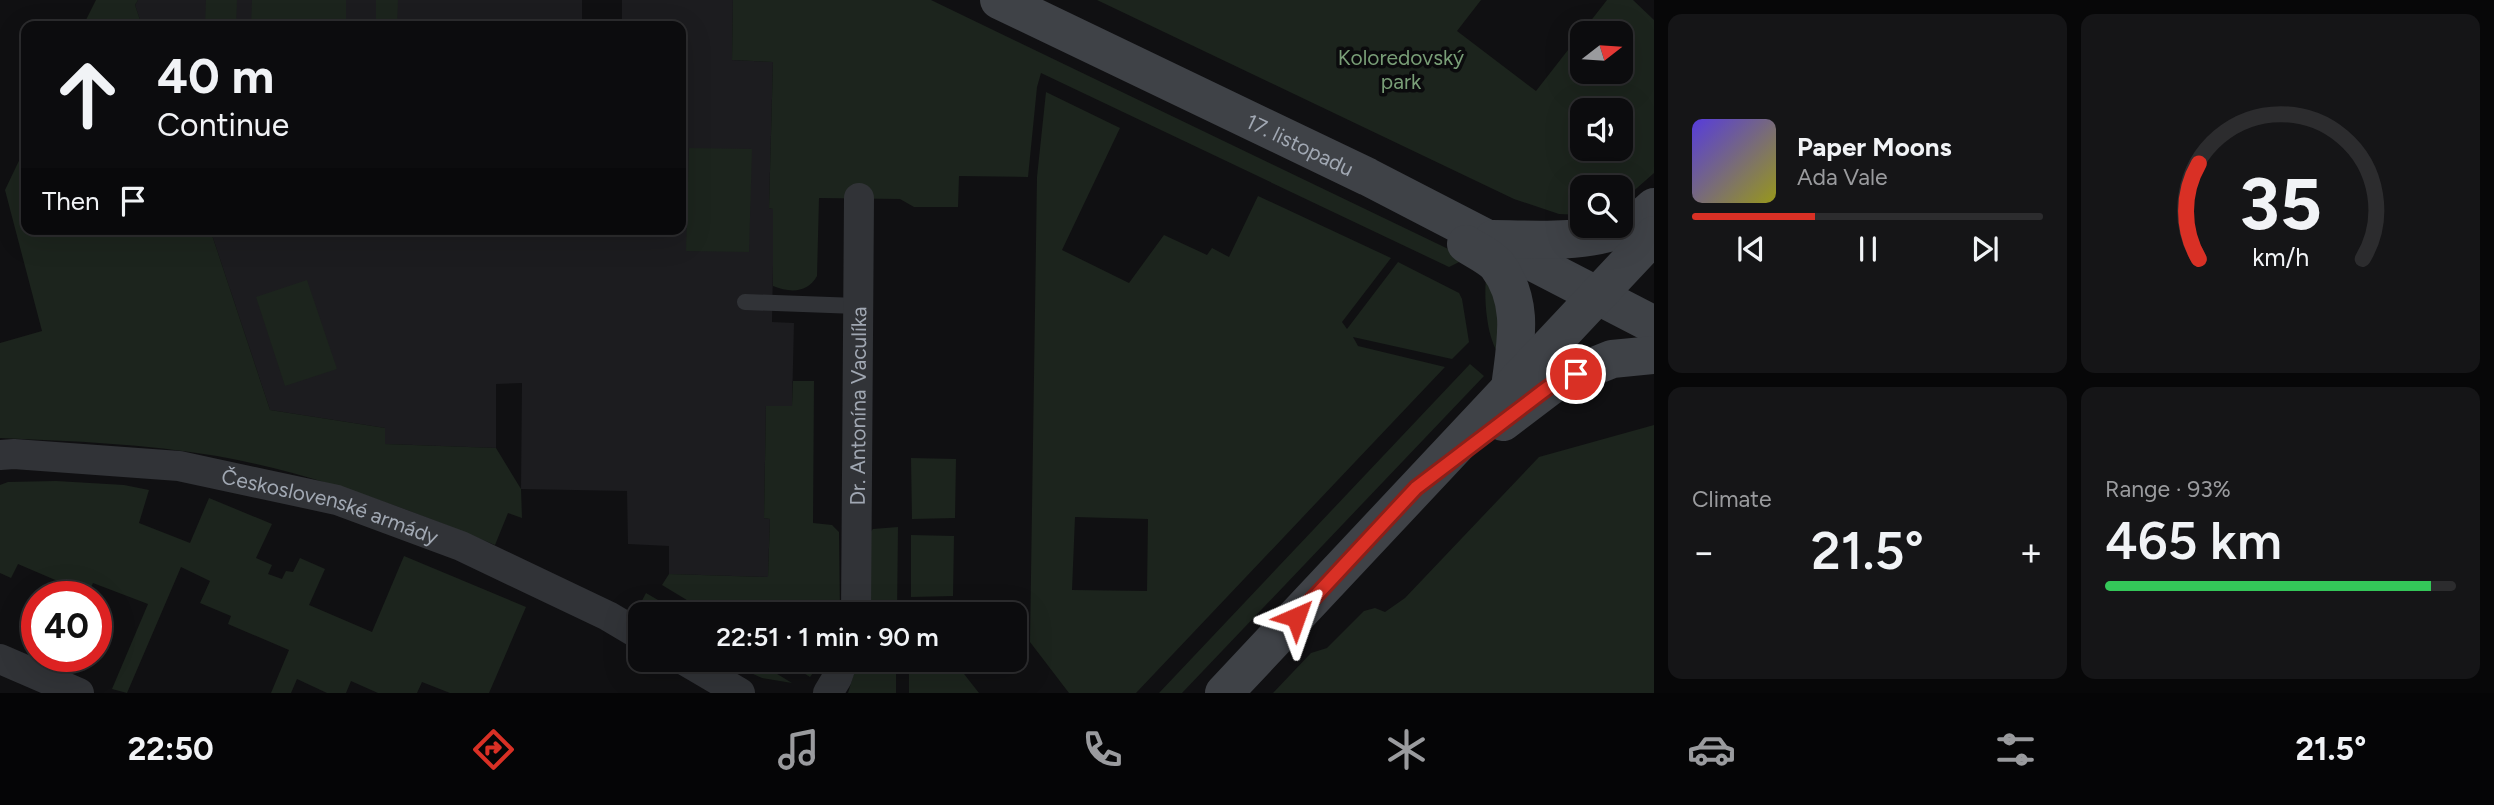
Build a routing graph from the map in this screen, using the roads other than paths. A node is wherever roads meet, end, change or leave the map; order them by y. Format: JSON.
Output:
{"nodes":[{"id":1,"x":999,"y":0,"type":"edge"},
{"id":2,"x":1368,"y":177,"type":"junction"},
{"id":3,"x":859,"y":198,"type":"dead end"},
{"id":4,"x":1654,"y":207,"type":"edge"},
{"id":5,"x":1654,"y":235,"type":"edge"},
{"id":6,"x":1489,"y":240,"type":"junction"},
{"id":7,"x":1597,"y":296,"type":"junction"},
{"id":8,"x":745,"y":303,"type":"dead end"},
{"id":9,"x":857,"y":306,"type":"junction"},
{"id":10,"x":1654,"y":325,"type":"edge"},
{"id":11,"x":1654,"y":355,"type":"edge"},
{"id":12,"x":1510,"y":388,"type":"junction"},
{"id":13,"x":0,"y":455,"type":"edge"},
{"id":14,"x":1416,"y":488,"type":"junction"},
{"id":15,"x":856,"y":602,"type":"edge"},
{"id":16,"x":628,"y":628,"type":"edge"},
{"id":17,"x":0,"y":659,"type":"edge"},
{"id":18,"x":704,"y":672,"type":"edge"},
{"id":19,"x":839,"y":672,"type":"edge"},
{"id":20,"x":79,"y":693,"type":"edge"},
{"id":21,"x":740,"y":693,"type":"edge"},
{"id":22,"x":828,"y":693,"type":"edge"},
{"id":23,"x":1224,"y":693,"type":"edge"}],
"edges":[{"from":1,"to":2,"type":"main road","name":"17. listopadu"},
{"from":2,"to":6,"type":"main road","name":"17. listopadu"},
{"from":2,"to":12,"type":"main road"},
{"from":3,"to":9,"type":"street","name":"Dr. Antonína Vaculíka"},
{"from":4,"to":6,"type":"main road"},
{"from":5,"to":7,"type":"main road"},
{"from":6,"to":7,"type":"main road","name":"17. listopadu"},
{"from":7,"to":10,"type":"main road","name":"17. listopadu"},
{"from":7,"to":12,"type":"main road"},
{"from":8,"to":9,"type":"lane"},
{"from":9,"to":15,"type":"street","name":"Dr. Antonína Vaculíka"},
{"from":11,"to":14,"type":"main road"},
{"from":12,"to":14,"type":"main road"},
{"from":13,"to":16,"type":"street","name":"Československé armády"},
{"from":14,"to":23,"type":"main road"},
{"from":17,"to":20,"type":"street"},
{"from":18,"to":21,"type":"street"},
{"from":19,"to":22,"type":"street"}]}
